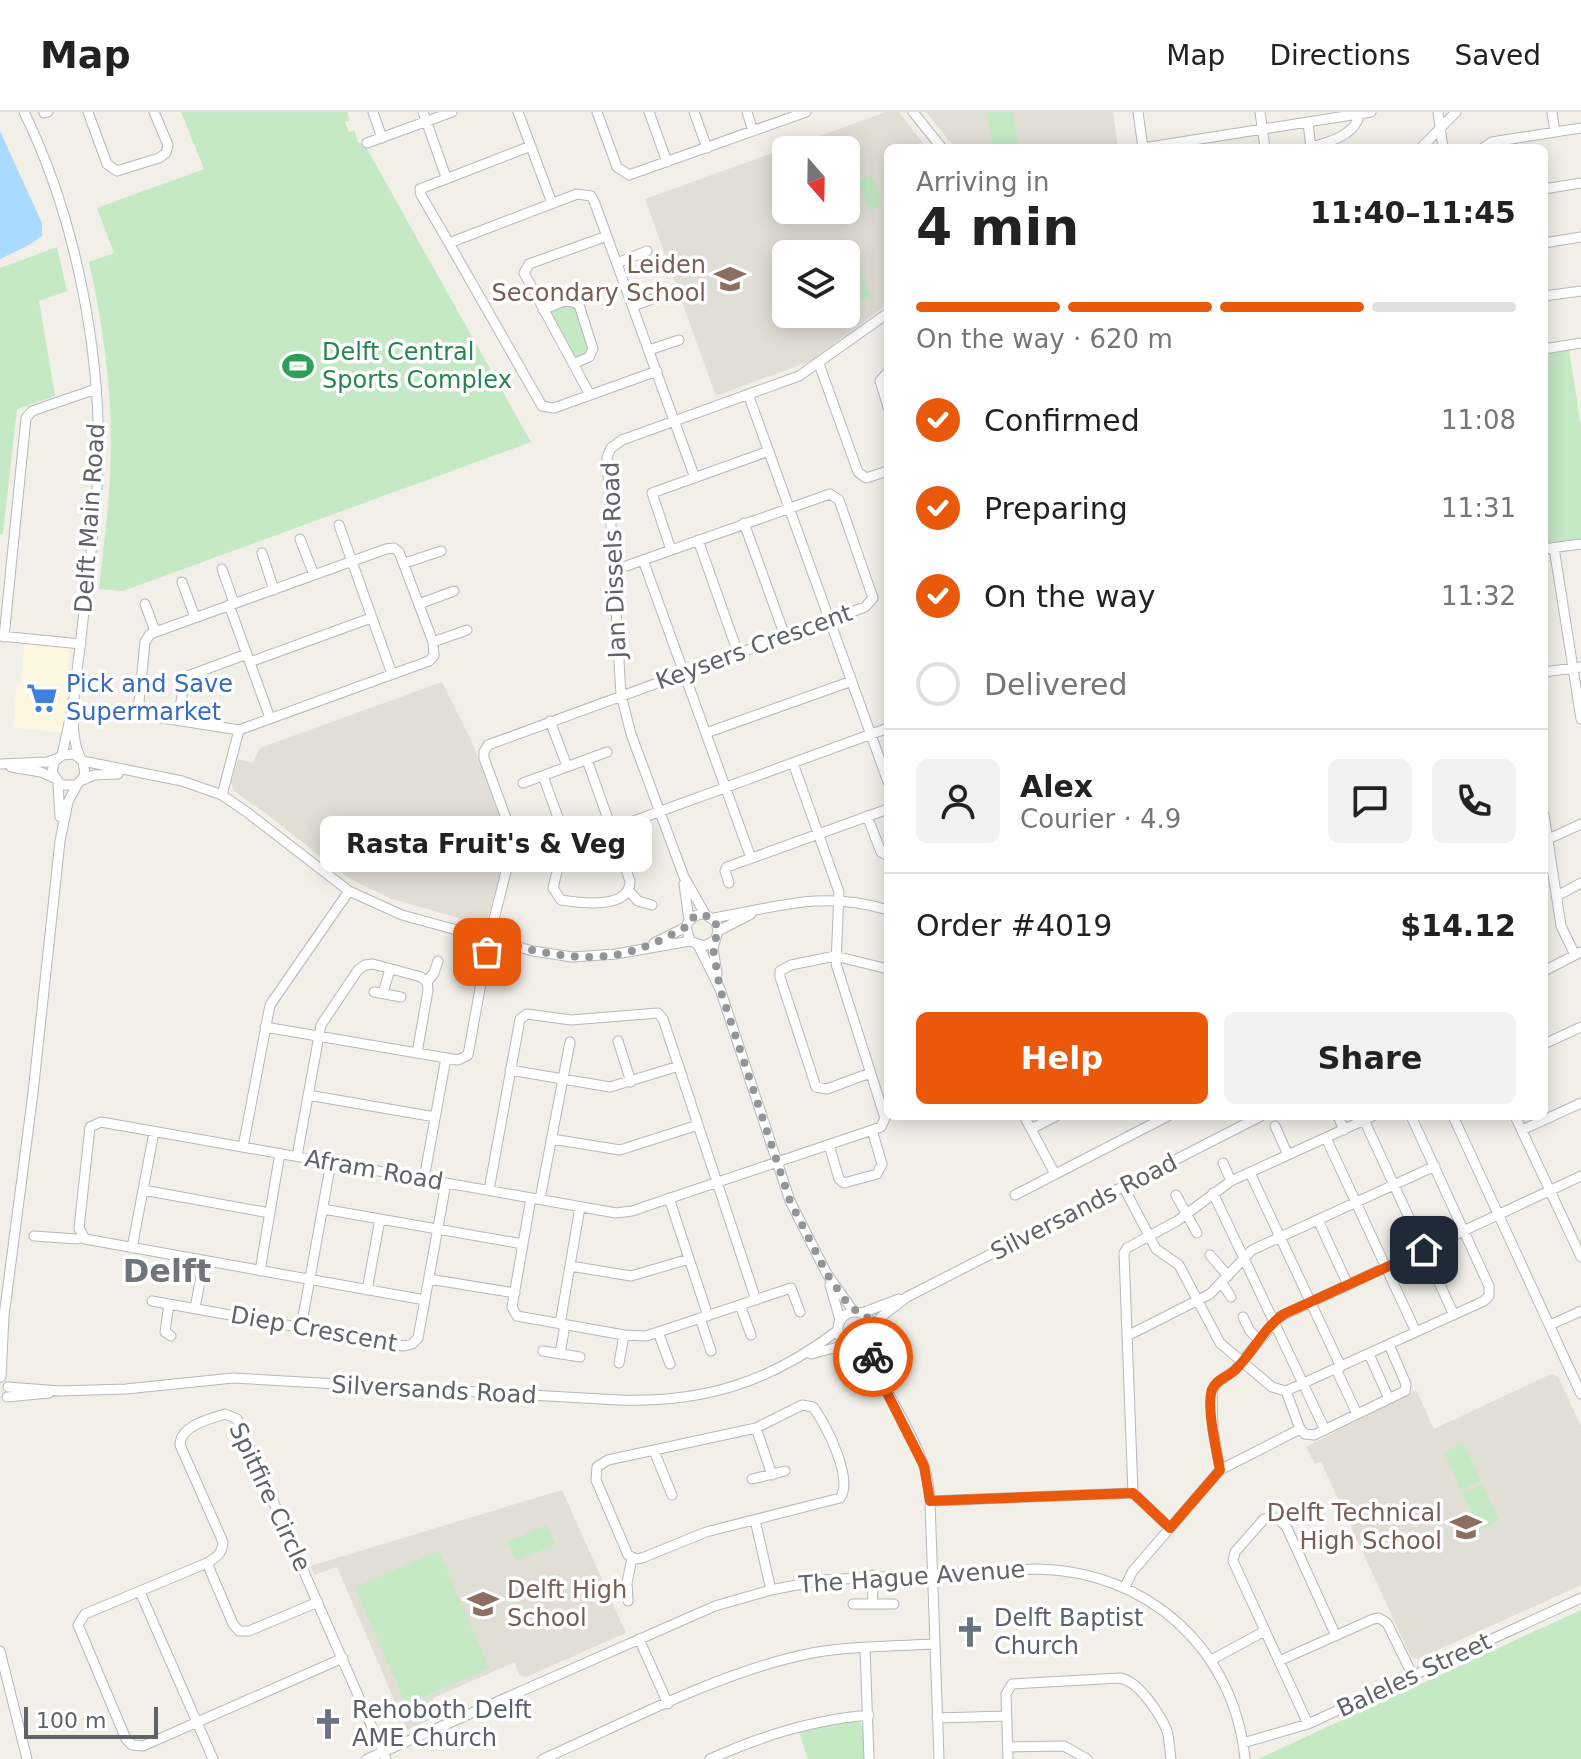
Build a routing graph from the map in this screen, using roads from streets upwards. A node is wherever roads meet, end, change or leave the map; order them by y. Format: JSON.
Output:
{"nodes":[{"id":1,"x":24,"y":112,"type":"edge"},
{"id":2,"x":88,"y":112,"type":"edge"},
{"id":3,"x":154,"y":112,"type":"edge"},
{"id":4,"x":373,"y":112,"type":"edge"},
{"id":5,"x":452,"y":112,"type":"edge"},
{"id":6,"x":518,"y":112,"type":"edge"},
{"id":7,"x":597,"y":112,"type":"edge"},
{"id":8,"x":649,"y":112,"type":"edge"},
{"id":9,"x":694,"y":112,"type":"edge"},
{"id":10,"x":747,"y":112,"type":"edge"},
{"id":11,"x":806,"y":112,"type":"edge"},
{"id":12,"x":913,"y":112,"type":"edge"},
{"id":13,"x":1138,"y":112,"type":"edge"},
{"id":14,"x":1260,"y":112,"type":"edge"},
{"id":15,"x":1371,"y":112,"type":"edge"},
{"id":16,"x":1438,"y":112,"type":"edge"},
{"id":17,"x":1456,"y":112,"type":"edge"},
{"id":18,"x":1552,"y":112,"type":"edge"},
{"id":19,"x":1359,"y":115,"type":"junction"},
{"id":20,"x":424,"y":117,"type":"edge"},
{"id":21,"x":1308,"y":123,"type":"junction"},
{"id":22,"x":1581,"y":128,"type":"edge"},
{"id":23,"x":1263,"y":129,"type":"junction"},
{"id":24,"x":1441,"y":129,"type":"junction"},
{"id":25,"x":753,"y":131,"type":"junction"},
{"id":26,"x":1555,"y":132,"type":"junction"},
{"id":27,"x":382,"y":138,"type":"junction"},
{"id":28,"x":367,"y":143,"type":"dead end"},
{"id":29,"x":939,"y":144,"type":"edge"},
{"id":30,"x":1142,"y":144,"type":"edge"},
{"id":31,"x":1168,"y":144,"type":"edge"},
{"id":32,"x":1265,"y":144,"type":"edge"},
{"id":33,"x":1311,"y":144,"type":"edge"},
{"id":34,"x":1320,"y":144,"type":"edge"},
{"id":35,"x":1425,"y":144,"type":"edge"},
{"id":36,"x":1443,"y":144,"type":"edge"},
{"id":37,"x":1489,"y":144,"type":"edge"},
{"id":38,"x":531,"y":146,"type":"junction"},
{"id":39,"x":707,"y":148,"type":"junction"},
{"id":40,"x":667,"y":162,"type":"junction"},
{"id":41,"x":446,"y":177,"type":"junction"},
{"id":42,"x":1581,"y":183,"type":"edge"},
{"id":43,"x":1548,"y":188,"type":"edge"},
{"id":44,"x":552,"y":203,"type":"junction"},
{"id":45,"x":607,"y":236,"type":"junction"},
{"id":46,"x":1581,"y":237,"type":"edge"},
{"id":47,"x":1548,"y":242,"type":"edge"},
{"id":48,"x":449,"y":243,"type":"junction"},
{"id":49,"x":647,"y":251,"type":"dead end"},
{"id":50,"x":617,"y":263,"type":"junction"},
{"id":51,"x":674,"y":291,"type":"dead end"},
{"id":52,"x":1581,"y":291,"type":"edge"},
{"id":53,"x":1548,"y":295,"type":"edge"},
{"id":54,"x":633,"y":306,"type":"junction"},
{"id":55,"x":543,"y":310,"type":"junction"},
{"id":56,"x":884,"y":316,"type":"edge"},
{"id":57,"x":679,"y":340,"type":"dead end"},
{"id":58,"x":1581,"y":343,"type":"edge"},
{"id":59,"x":1548,"y":348,"type":"edge"},
{"id":60,"x":649,"y":350,"type":"junction"},
{"id":61,"x":573,"y":364,"type":"junction"},
{"id":62,"x":819,"y":364,"type":"junction"},
{"id":63,"x":657,"y":371,"type":"junction"},
{"id":64,"x":884,"y":374,"type":"edge"},
{"id":65,"x":96,"y":389,"type":"junction"},
{"id":66,"x":748,"y":394,"type":"junction"},
{"id":67,"x":884,"y":394,"type":"edge"},
{"id":68,"x":590,"y":395,"type":"junction"},
{"id":69,"x":674,"y":420,"type":"junction"},
{"id":70,"x":769,"y":451,"type":"junction"},
{"id":71,"x":884,"y":472,"type":"edge"},
{"id":72,"x":695,"y":478,"type":"junction"},
{"id":73,"x":789,"y":507,"type":"junction"},
{"id":74,"x":744,"y":523,"type":"junction"},
{"id":75,"x":339,"y":525,"type":"dead end"},
{"id":76,"x":300,"y":539,"type":"dead end"},
{"id":77,"x":698,"y":540,"type":"junction"},
{"id":78,"x":1581,"y":544,"type":"edge"},
{"id":79,"x":1549,"y":548,"type":"edge"},
{"id":80,"x":671,"y":550,"type":"junction"},
{"id":81,"x":441,"y":551,"type":"dead end"},
{"id":82,"x":262,"y":553,"type":"dead end"},
{"id":83,"x":643,"y":560,"type":"junction"},
{"id":84,"x":351,"y":562,"type":"junction"},
{"id":85,"x":405,"y":563,"type":"junction"},
{"id":86,"x":222,"y":569,"type":"dead end"},
{"id":87,"x":612,"y":571,"type":"junction"},
{"id":88,"x":314,"y":575,"type":"junction"},
{"id":89,"x":182,"y":582,"type":"dead end"},
{"id":90,"x":274,"y":590,"type":"junction"},
{"id":91,"x":454,"y":591,"type":"dead end"},
{"id":92,"x":145,"y":604,"type":"dead end"},
{"id":93,"x":232,"y":604,"type":"junction"},
{"id":94,"x":419,"y":604,"type":"junction"},
{"id":95,"x":195,"y":617,"type":"junction"},
{"id":96,"x":371,"y":618,"type":"junction"},
{"id":97,"x":830,"y":620,"type":"junction"},
{"id":98,"x":467,"y":630,"type":"dead end"},
{"id":99,"x":155,"y":631,"type":"junction"},
{"id":100,"x":2,"y":636,"type":"edge"},
{"id":101,"x":785,"y":636,"type":"junction"},
{"id":102,"x":433,"y":642,"type":"junction"},
{"id":103,"x":81,"y":644,"type":"junction"},
{"id":104,"x":738,"y":653,"type":"junction"},
{"id":105,"x":248,"y":658,"type":"junction"},
{"id":106,"x":1577,"y":667,"type":"edge"},
{"id":107,"x":1548,"y":671,"type":"edge"},
{"id":108,"x":684,"y":672,"type":"junction"},
{"id":109,"x":392,"y":674,"type":"junction"},
{"id":110,"x":852,"y":681,"type":"junction"},
{"id":111,"x":75,"y":695,"type":"junction"},
{"id":112,"x":621,"y":695,"type":"junction"},
{"id":113,"x":270,"y":718,"type":"junction"},
{"id":114,"x":1581,"y":719,"type":"edge"},
{"id":115,"x":178,"y":720,"type":"junction"},
{"id":116,"x":550,"y":721,"type":"junction"},
{"id":117,"x":239,"y":730,"type":"junction"},
{"id":118,"x":884,"y":730,"type":"edge"},
{"id":119,"x":706,"y":733,"type":"junction"},
{"id":120,"x":871,"y":735,"type":"junction"},
{"id":121,"x":607,"y":752,"type":"dead end"},
{"id":122,"x":59,"y":756,"type":"junction"},
{"id":123,"x":82,"y":760,"type":"junction"},
{"id":124,"x":587,"y":760,"type":"junction"},
{"id":125,"x":793,"y":763,"type":"junction"},
{"id":126,"x":0,"y":764,"type":"edge"},
{"id":127,"x":567,"y":766,"type":"junction"},
{"id":128,"x":884,"y":771,"type":"edge"},
{"id":129,"x":142,"y":774,"type":"junction"},
{"id":130,"x":543,"y":776,"type":"junction"},
{"id":131,"x":56,"y":780,"type":"junction"},
{"id":132,"x":80,"y":782,"type":"junction"},
{"id":133,"x":523,"y":783,"type":"dead end"},
{"id":134,"x":725,"y":787,"type":"junction"},
{"id":135,"x":222,"y":795,"type":"junction"},
{"id":136,"x":884,"y":810,"type":"edge"},
{"id":137,"x":659,"y":811,"type":"junction"},
{"id":138,"x":867,"y":816,"type":"junction"},
{"id":139,"x":1581,"y":824,"type":"edge"},
{"id":140,"x":611,"y":829,"type":"junction"},
{"id":141,"x":818,"y":834,"type":"junction"},
{"id":142,"x":1548,"y":840,"type":"edge"},
{"id":143,"x":60,"y":841,"type":"junction"},
{"id":144,"x":568,"y":845,"type":"junction"},
{"id":145,"x":1548,"y":851,"type":"edge"},
{"id":146,"x":884,"y":854,"type":"edge"},
{"id":147,"x":751,"y":858,"type":"junction"},
{"id":148,"x":684,"y":877,"type":"junction"},
{"id":149,"x":729,"y":883,"type":"dead end"},
{"id":150,"x":1581,"y":883,"type":"edge"},
{"id":151,"x":349,"y":891,"type":"junction"},
{"id":152,"x":629,"y":891,"type":"junction"},
{"id":153,"x":1557,"y":896,"type":"junction"},
{"id":154,"x":840,"y":900,"type":"junction"},
{"id":155,"x":652,"y":905,"type":"dead end"},
{"id":156,"x":884,"y":909,"type":"edge"},
{"id":157,"x":758,"y":911,"type":"junction"},
{"id":158,"x":709,"y":916,"type":"junction"},
{"id":159,"x":688,"y":924,"type":"junction"},
{"id":160,"x":718,"y":931,"type":"junction"},
{"id":161,"x":489,"y":939,"type":"junction"},
{"id":162,"x":714,"y":941,"type":"junction"},
{"id":163,"x":694,"y":943,"type":"junction"},
{"id":164,"x":640,"y":949,"type":"junction"},
{"id":165,"x":1578,"y":954,"type":"edge"},
{"id":166,"x":835,"y":956,"type":"junction"},
{"id":167,"x":438,"y":961,"type":"dead end"},
{"id":168,"x":884,"y":968,"type":"edge"},
{"id":169,"x":390,"y":969,"type":"junction"},
{"id":170,"x":1548,"y":969,"type":"edge"},
{"id":171,"x":427,"y":982,"type":"junction"},
{"id":172,"x":720,"y":989,"type":"junction"},
{"id":173,"x":401,"y":997,"type":"dead end"},
{"id":174,"x":265,"y":1027,"type":"junction"},
{"id":175,"x":1581,"y":1027,"type":"edge"},
{"id":176,"x":319,"y":1036,"type":"junction"},
{"id":177,"x":618,"y":1041,"type":"dead end"},
{"id":178,"x":570,"y":1042,"type":"dead end"},
{"id":179,"x":1548,"y":1042,"type":"edge"},
{"id":180,"x":417,"y":1053,"type":"junction"},
{"id":181,"x":446,"y":1058,"type":"junction"},
{"id":182,"x":679,"y":1066,"type":"junction"},
{"id":183,"x":510,"y":1070,"type":"junction"},
{"id":184,"x":870,"y":1073,"type":"junction"},
{"id":185,"x":563,"y":1080,"type":"junction"},
{"id":186,"x":631,"y":1082,"type":"junction"},
{"id":187,"x":308,"y":1095,"type":"junction"},
{"id":188,"x":883,"y":1095,"type":"edge"},
{"id":189,"x":1581,"y":1103,"type":"edge"},
{"id":190,"x":435,"y":1117,"type":"junction"},
{"id":191,"x":1548,"y":1118,"type":"edge"},
{"id":192,"x":1026,"y":1120,"type":"edge"},
{"id":193,"x":1048,"y":1120,"type":"edge"},
{"id":194,"x":1158,"y":1120,"type":"edge"},
{"id":195,"x":1253,"y":1120,"type":"edge"},
{"id":196,"x":1340,"y":1120,"type":"edge"},
{"id":197,"x":1365,"y":1120,"type":"edge"},
{"id":198,"x":1370,"y":1120,"type":"edge"},
{"id":199,"x":1413,"y":1120,"type":"edge"},
{"id":200,"x":1455,"y":1120,"type":"edge"},
{"id":201,"x":1517,"y":1120,"type":"edge"},
{"id":202,"x":1544,"y":1120,"type":"edge"},
{"id":203,"x":698,"y":1125,"type":"junction"},
{"id":204,"x":1275,"y":1126,"type":"dead end"},
{"id":205,"x":1031,"y":1129,"type":"junction"},
{"id":206,"x":872,"y":1130,"type":"junction"},
{"id":207,"x":1344,"y":1130,"type":"junction"},
{"id":208,"x":1522,"y":1130,"type":"junction"},
{"id":209,"x":154,"y":1132,"type":"junction"},
{"id":210,"x":1326,"y":1138,"type":"junction"},
{"id":211,"x":552,"y":1139,"type":"junction"},
{"id":212,"x":829,"y":1145,"type":"junction"},
{"id":213,"x":243,"y":1147,"type":"junction"},
{"id":214,"x":280,"y":1153,"type":"junction"},
{"id":215,"x":1288,"y":1155,"type":"junction"},
{"id":216,"x":297,"y":1156,"type":"junction"},
{"id":217,"x":331,"y":1162,"type":"junction"},
{"id":218,"x":777,"y":1162,"type":"junction"},
{"id":219,"x":1223,"y":1163,"type":"dead end"},
{"id":220,"x":1435,"y":1166,"type":"junction"},
{"id":221,"x":1250,"y":1173,"type":"junction"},
{"id":222,"x":1055,"y":1174,"type":"junction"},
{"id":223,"x":1581,"y":1176,"type":"edge"},
{"id":224,"x":424,"y":1179,"type":"junction"},
{"id":225,"x":1231,"y":1181,"type":"junction"},
{"id":226,"x":717,"y":1182,"type":"junction"},
{"id":227,"x":446,"y":1183,"type":"junction"},
{"id":228,"x":1393,"y":1185,"type":"junction"},
{"id":229,"x":1123,"y":1186,"type":"junction"},
{"id":230,"x":143,"y":1190,"type":"junction"},
{"id":231,"x":489,"y":1190,"type":"junction"},
{"id":232,"x":1549,"y":1191,"type":"junction"},
{"id":233,"x":1213,"y":1193,"type":"junction"},
{"id":234,"x":1015,"y":1195,"type":"dead end"},
{"id":235,"x":1176,"y":1195,"type":"dead end"},
{"id":236,"x":669,"y":1198,"type":"junction"},
{"id":237,"x":535,"y":1199,"type":"junction"},
{"id":238,"x":1355,"y":1203,"type":"junction"},
{"id":239,"x":580,"y":1207,"type":"junction"},
{"id":240,"x":323,"y":1209,"type":"junction"},
{"id":241,"x":270,"y":1213,"type":"junction"},
{"id":242,"x":1498,"y":1214,"type":"junction"},
{"id":243,"x":1185,"y":1215,"type":"junction"},
{"id":244,"x":380,"y":1219,"type":"junction"},
{"id":245,"x":1318,"y":1220,"type":"junction"},
{"id":246,"x":438,"y":1229,"type":"junction"},
{"id":247,"x":1464,"y":1231,"type":"junction"},
{"id":248,"x":1197,"y":1233,"type":"dead end"},
{"id":249,"x":1149,"y":1235,"type":"junction"},
{"id":250,"x":34,"y":1236,"type":"dead end"},
{"id":251,"x":82,"y":1237,"type":"junction"},
{"id":252,"x":1280,"y":1238,"type":"junction"},
{"id":253,"x":523,"y":1244,"type":"junction"},
{"id":254,"x":132,"y":1248,"type":"junction"},
{"id":255,"x":1424,"y":1250,"type":"junction"},
{"id":256,"x":1580,"y":1253,"type":"edge"},
{"id":257,"x":1210,"y":1255,"type":"dead end"},
{"id":258,"x":1244,"y":1258,"type":"junction"},
{"id":259,"x":689,"y":1259,"type":"junction"},
{"id":260,"x":204,"y":1261,"type":"junction"},
{"id":261,"x":570,"y":1266,"type":"junction"},
{"id":262,"x":1386,"y":1267,"type":"junction"},
{"id":263,"x":260,"y":1271,"type":"junction"},
{"id":264,"x":827,"y":1274,"type":"junction"},
{"id":265,"x":429,"y":1279,"type":"junction"},
{"id":266,"x":1225,"y":1279,"type":"junction"},
{"id":267,"x":310,"y":1280,"type":"junction"},
{"id":268,"x":1348,"y":1285,"type":"junction"},
{"id":269,"x":367,"y":1290,"type":"junction"},
{"id":270,"x":515,"y":1293,"type":"junction"},
{"id":271,"x":907,"y":1297,"type":"junction"},
{"id":272,"x":1231,"y":1297,"type":"dead end"},
{"id":273,"x":425,"y":1300,"type":"junction"},
{"id":274,"x":756,"y":1300,"type":"junction"},
{"id":275,"x":1197,"y":1300,"type":"junction"},
{"id":276,"x":152,"y":1301,"type":"dead end"},
{"id":277,"x":1310,"y":1302,"type":"junction"},
{"id":278,"x":169,"y":1304,"type":"junction"},
{"id":279,"x":740,"y":1305,"type":"junction"},
{"id":280,"x":195,"y":1308,"type":"junction"},
{"id":281,"x":1581,"y":1311,"type":"edge"},
{"id":282,"x":800,"y":1312,"type":"dead end"},
{"id":283,"x":858,"y":1312,"type":"junction"},
{"id":284,"x":1454,"y":1315,"type":"junction"},
{"id":285,"x":704,"y":1317,"type":"junction"},
{"id":286,"x":1243,"y":1317,"type":"dead end"},
{"id":287,"x":2,"y":1319,"type":"edge"},
{"id":288,"x":840,"y":1320,"type":"junction"},
{"id":289,"x":1274,"y":1322,"type":"junction"},
{"id":290,"x":562,"y":1324,"type":"junction"},
{"id":291,"x":1550,"y":1325,"type":"junction"},
{"id":292,"x":301,"y":1328,"type":"junction"},
{"id":293,"x":872,"y":1328,"type":"junction"},
{"id":294,"x":837,"y":1331,"type":"junction"},
{"id":295,"x":658,"y":1332,"type":"junction"},
{"id":296,"x":1416,"y":1332,"type":"junction"},
{"id":297,"x":624,"y":1335,"type":"junction"},
{"id":298,"x":751,"y":1335,"type":"dead end"},
{"id":299,"x":171,"y":1336,"type":"dead end"},
{"id":300,"x":1127,"y":1336,"type":"junction"},
{"id":301,"x":869,"y":1339,"type":"junction"},
{"id":302,"x":1259,"y":1340,"type":"junction"},
{"id":303,"x":1389,"y":1345,"type":"junction"},
{"id":304,"x":851,"y":1346,"type":"junction"},
{"id":305,"x":543,"y":1351,"type":"dead end"},
{"id":306,"x":711,"y":1351,"type":"dead end"},
{"id":307,"x":560,"y":1354,"type":"junction"},
{"id":308,"x":1369,"y":1354,"type":"junction"},
{"id":309,"x":580,"y":1357,"type":"dead end"},
{"id":310,"x":800,"y":1357,"type":"junction"},
{"id":311,"x":1241,"y":1362,"type":"junction"},
{"id":312,"x":619,"y":1363,"type":"dead end"},
{"id":313,"x":670,"y":1364,"type":"dead end"},
{"id":314,"x":1338,"y":1368,"type":"junction"},
{"id":315,"x":1,"y":1377,"type":"edge"},
{"id":316,"x":882,"y":1383,"type":"junction"},
{"id":317,"x":1304,"y":1384,"type":"junction"},
{"id":318,"x":1286,"y":1391,"type":"junction"},
{"id":319,"x":1581,"y":1394,"type":"edge"},
{"id":320,"x":5,"y":1396,"type":"edge"},
{"id":321,"x":1389,"y":1399,"type":"junction"},
{"id":322,"x":1357,"y":1414,"type":"junction"},
{"id":323,"x":756,"y":1428,"type":"junction"},
{"id":324,"x":1300,"y":1429,"type":"junction"},
{"id":325,"x":1325,"y":1430,"type":"junction"},
{"id":326,"x":654,"y":1451,"type":"junction"},
{"id":327,"x":1220,"y":1470,"type":"junction"},
{"id":328,"x":785,"y":1471,"type":"dead end"},
{"id":329,"x":772,"y":1475,"type":"junction"},
{"id":330,"x":752,"y":1479,"type":"dead end"},
{"id":331,"x":1133,"y":1493,"type":"junction"},
{"id":332,"x":672,"y":1495,"type":"dead end"},
{"id":333,"x":930,"y":1501,"type":"junction"},
{"id":334,"x":755,"y":1520,"type":"junction"},
{"id":335,"x":1170,"y":1528,"type":"junction"},
{"id":336,"x":632,"y":1558,"type":"junction"},
{"id":337,"x":207,"y":1563,"type":"junction"},
{"id":338,"x":932,"y":1573,"type":"junction"},
{"id":339,"x":872,"y":1575,"type":"junction"},
{"id":340,"x":1125,"y":1587,"type":"junction"},
{"id":341,"x":771,"y":1590,"type":"junction"},
{"id":342,"x":140,"y":1592,"type":"junction"},
{"id":343,"x":1581,"y":1598,"type":"edge"},
{"id":344,"x":628,"y":1601,"type":"dead end"},
{"id":345,"x":318,"y":1602,"type":"junction"},
{"id":346,"x":853,"y":1604,"type":"dead end"},
{"id":347,"x":873,"y":1604,"type":"junction"},
{"id":348,"x":894,"y":1604,"type":"dead end"},
{"id":349,"x":1265,"y":1631,"type":"junction"},
{"id":350,"x":1336,"y":1636,"type":"junction"},
{"id":351,"x":639,"y":1639,"type":"junction"},
{"id":352,"x":935,"y":1644,"type":"junction"},
{"id":353,"x":865,"y":1648,"type":"junction"},
{"id":354,"x":0,"y":1651,"type":"edge"},
{"id":355,"x":343,"y":1658,"type":"junction"},
{"id":356,"x":1211,"y":1660,"type":"junction"},
{"id":357,"x":1279,"y":1661,"type":"junction"},
{"id":358,"x":1413,"y":1676,"type":"junction"},
{"id":359,"x":668,"y":1704,"type":"junction"},
{"id":360,"x":869,"y":1715,"type":"junction"},
{"id":361,"x":1007,"y":1716,"type":"junction"},
{"id":362,"x":937,"y":1718,"type":"junction"},
{"id":363,"x":197,"y":1723,"type":"junction"},
{"id":364,"x":1308,"y":1724,"type":"junction"},
{"id":365,"x":1243,"y":1743,"type":"junction"},
{"id":366,"x":1008,"y":1747,"type":"junction"},
{"id":367,"x":385,"y":1756,"type":"edge"},
{"id":368,"x":27,"y":1759,"type":"edge"},
{"id":369,"x":213,"y":1759,"type":"edge"},
{"id":370,"x":367,"y":1759,"type":"edge"},
{"id":371,"x":543,"y":1759,"type":"edge"},
{"id":372,"x":710,"y":1759,"type":"edge"},
{"id":373,"x":869,"y":1759,"type":"edge"},
{"id":374,"x":939,"y":1759,"type":"edge"},
{"id":375,"x":1008,"y":1759,"type":"edge"},
{"id":376,"x":1087,"y":1759,"type":"edge"},
{"id":377,"x":1171,"y":1759,"type":"edge"},
{"id":378,"x":1245,"y":1759,"type":"edge"}],
"edges":[{"from":1,"to":65,"type":"street","name":"Delft Main Road"},
{"from":2,"to":3,"type":"street"},
{"from":4,"to":27,"type":"street"},
{"from":5,"to":20,"type":"street"},
{"from":6,"to":38,"type":"street"},
{"from":7,"to":40,"type":"street"},
{"from":8,"to":40,"type":"street"},
{"from":9,"to":39,"type":"street"},
{"from":10,"to":25,"type":"street"},
{"from":11,"to":25,"type":"street"},
{"from":12,"to":29,"type":"street"},
{"from":13,"to":30,"type":"street"},
{"from":14,"to":23,"type":"street"},
{"from":15,"to":19,"type":"street"},
{"from":16,"to":24,"type":"street"},
{"from":17,"to":24,"type":"street"},
{"from":18,"to":26,"type":"street"},
{"from":19,"to":21,"type":"street"},
{"from":19,"to":34,"type":"street"},
{"from":20,"to":27,"type":"street"},
{"from":20,"to":41,"type":"street"},
{"from":21,"to":23,"type":"street"},
{"from":21,"to":33,"type":"street"},
{"from":22,"to":26,"type":"street"},
{"from":23,"to":31,"type":"street"},
{"from":23,"to":32,"type":"street"},
{"from":24,"to":35,"type":"street"},
{"from":24,"to":36,"type":"street"},
{"from":25,"to":39,"type":"street"},
{"from":26,"to":37,"type":"street"},
{"from":27,"to":28,"type":"street"},
{"from":38,"to":41,"type":"street"},
{"from":38,"to":44,"type":"street"},
{"from":39,"to":40,"type":"street"},
{"from":41,"to":48,"type":"street"},
{"from":42,"to":43,"type":"street"},
{"from":44,"to":45,"type":"street"},
{"from":44,"to":48,"type":"street"},
{"from":45,"to":50,"type":"street"},
{"from":45,"to":55,"type":"street"},
{"from":46,"to":47,"type":"street"},
{"from":48,"to":68,"type":"street"},
{"from":49,"to":50,"type":"street"},
{"from":50,"to":54,"type":"street"},
{"from":51,"to":54,"type":"street"},
{"from":52,"to":53,"type":"street"},
{"from":54,"to":60,"type":"street"},
{"from":55,"to":61,"type":"street"},
{"from":55,"to":61,"type":"street"},
{"from":56,"to":62,"type":"street","name":"Jan Dissels Road"},
{"from":57,"to":60,"type":"street"},
{"from":58,"to":59,"type":"street"},
{"from":60,"to":63,"type":"street"},
{"from":61,"to":68,"type":"street"},
{"from":62,"to":66,"type":"street","name":"Jan Dissels Road"},
{"from":62,"to":71,"type":"street"},
{"from":63,"to":68,"type":"street"},
{"from":63,"to":69,"type":"street"},
{"from":64,"to":67,"type":"street"},
{"from":65,"to":100,"type":"street"},
{"from":65,"to":103,"type":"street","name":"Delft Main Road"},
{"from":66,"to":69,"type":"street","name":"Jan Dissels Road"},
{"from":66,"to":70,"type":"street"},
{"from":69,"to":72,"type":"street"},
{"from":69,"to":87,"type":"street","name":"Jan Dissels Road"},
{"from":70,"to":72,"type":"street"},
{"from":70,"to":73,"type":"street"},
{"from":72,"to":80,"type":"street"},
{"from":73,"to":74,"type":"street","name":"Keysers Crescent"},
{"from":73,"to":97,"type":"street"},
{"from":73,"to":97,"type":"street","name":"Keysers Crescent"},
{"from":74,"to":77,"type":"street","name":"Keysers Crescent"},
{"from":74,"to":101,"type":"street"},
{"from":75,"to":84,"type":"street"},
{"from":76,"to":88,"type":"street"},
{"from":77,"to":80,"type":"street","name":"Keysers Crescent"},
{"from":77,"to":104,"type":"street"},
{"from":78,"to":79,"type":"street"},
{"from":79,"to":106,"type":"street"},
{"from":80,"to":83,"type":"street","name":"Keysers Crescent"},
{"from":81,"to":85,"type":"street"},
{"from":82,"to":90,"type":"street"},
{"from":83,"to":87,"type":"street","name":"Keysers Crescent"},
{"from":83,"to":108,"type":"street"},
{"from":84,"to":85,"type":"street"},
{"from":84,"to":88,"type":"street"},
{"from":84,"to":96,"type":"street"},
{"from":85,"to":94,"type":"street"},
{"from":86,"to":93,"type":"street"},
{"from":87,"to":112,"type":"street","name":"Jan Dissels Road"},
{"from":88,"to":90,"type":"street"},
{"from":89,"to":95,"type":"street"},
{"from":90,"to":93,"type":"street"},
{"from":91,"to":94,"type":"street"},
{"from":92,"to":99,"type":"street"},
{"from":93,"to":95,"type":"street"},
{"from":93,"to":105,"type":"street"},
{"from":94,"to":102,"type":"street"},
{"from":95,"to":99,"type":"street"},
{"from":96,"to":105,"type":"street"},
{"from":96,"to":109,"type":"street"},
{"from":97,"to":101,"type":"street","name":"Keysers Crescent"},
{"from":97,"to":110,"type":"street"},
{"from":98,"to":102,"type":"street"},
{"from":99,"to":115,"type":"street"},
{"from":100,"to":103,"type":"street"},
{"from":101,"to":104,"type":"street","name":"Keysers Crescent"},
{"from":102,"to":109,"type":"street"},
{"from":103,"to":111,"type":"street","name":"Delft Main Road"},
{"from":104,"to":108,"type":"street","name":"Keysers Crescent"},
{"from":105,"to":113,"type":"street"},
{"from":105,"to":115,"type":"street"},
{"from":106,"to":107,"type":"street"},
{"from":106,"to":114,"type":"street"},
{"from":108,"to":112,"type":"street","name":"Keysers Crescent"},
{"from":108,"to":119,"type":"street"},
{"from":109,"to":113,"type":"street"},
{"from":110,"to":119,"type":"street"},
{"from":110,"to":120,"type":"street"},
{"from":111,"to":122,"type":"street","name":"Delft Main Road"},
{"from":111,"to":123,"type":"street","name":"Delft Main Road"},
{"from":112,"to":116,"type":"street","name":"Keysers Crescent"},
{"from":112,"to":137,"type":"street","name":"Jan Dissels Road"},
{"from":113,"to":117,"type":"street"},
{"from":115,"to":117,"type":"street"},
{"from":116,"to":127,"type":"street"},
{"from":116,"to":161,"type":"street","name":"Keysers Crescent"},
{"from":117,"to":135,"type":"street"},
{"from":118,"to":120,"type":"street"},
{"from":119,"to":134,"type":"street"},
{"from":120,"to":125,"type":"street"},
{"from":120,"to":128,"type":"street"},
{"from":121,"to":124,"type":"street"},
{"from":122,"to":123,"type":"street"},
{"from":122,"to":126,"type":"street"},
{"from":122,"to":131,"type":"street"},
{"from":123,"to":129,"type":"street"},
{"from":123,"to":132,"type":"street"},
{"from":124,"to":127,"type":"street"},
{"from":124,"to":140,"type":"street"},
{"from":125,"to":134,"type":"street"},
{"from":125,"to":141,"type":"street"},
{"from":126,"to":131,"type":"street"},
{"from":127,"to":130,"type":"street"},
{"from":129,"to":132,"type":"street"},
{"from":129,"to":135,"type":"street"},
{"from":130,"to":133,"type":"street"},
{"from":130,"to":144,"type":"street"},
{"from":131,"to":132,"type":"street"},
{"from":131,"to":143,"type":"street"},
{"from":132,"to":143,"type":"street"},
{"from":134,"to":137,"type":"street"},
{"from":134,"to":147,"type":"street"},
{"from":135,"to":151,"type":"street"},
{"from":136,"to":138,"type":"street"},
{"from":137,"to":140,"type":"street"},
{"from":137,"to":148,"type":"street","name":"Jan Dissels Road"},
{"from":138,"to":141,"type":"street"},
{"from":138,"to":146,"type":"street"},
{"from":139,"to":142,"type":"street"},
{"from":140,"to":144,"type":"street"},
{"from":140,"to":152,"type":"street"},
{"from":141,"to":147,"type":"street"},
{"from":141,"to":154,"type":"street"},
{"from":143,"to":287,"type":"street"},
{"from":144,"to":152,"type":"street"},
{"from":145,"to":153,"type":"street"},
{"from":147,"to":149,"type":"street"},
{"from":148,"to":158,"type":"street","name":"Jan Dissels Road"},
{"from":148,"to":159,"type":"street","name":"Jan Dissels Road"},
{"from":150,"to":153,"type":"street"},
{"from":151,"to":161,"type":"street"},
{"from":151,"to":174,"type":"street"},
{"from":152,"to":155,"type":"street"},
{"from":153,"to":165,"type":"street"},
{"from":154,"to":156,"type":"street"},
{"from":154,"to":157,"type":"street"},
{"from":154,"to":166,"type":"street"},
{"from":157,"to":158,"type":"street"},
{"from":157,"to":160,"type":"street"},
{"from":158,"to":159,"type":"street"},
{"from":158,"to":160,"type":"street"},
{"from":159,"to":163,"type":"street"},
{"from":159,"to":164,"type":"street"},
{"from":160,"to":162,"type":"street"},
{"from":161,"to":164,"type":"street"},
{"from":161,"to":181,"type":"street"},
{"from":162,"to":163,"type":"street"},
{"from":162,"to":172,"type":"street"},
{"from":163,"to":164,"type":"street"},
{"from":163,"to":172,"type":"street"},
{"from":165,"to":170,"type":"street"},
{"from":166,"to":168,"type":"street"},
{"from":166,"to":184,"type":"street"},
{"from":166,"to":184,"type":"street"},
{"from":167,"to":171,"type":"street"},
{"from":169,"to":171,"type":"street"},
{"from":169,"to":173,"type":"street"},
{"from":169,"to":176,"type":"street"},
{"from":171,"to":180,"type":"street"},
{"from":172,"to":218,"type":"street"},
{"from":174,"to":176,"type":"street"},
{"from":174,"to":213,"type":"street"},
{"from":175,"to":179,"type":"street"},
{"from":176,"to":180,"type":"street"},
{"from":176,"to":187,"type":"street"},
{"from":177,"to":186,"type":"street"},
{"from":178,"to":185,"type":"street"},
{"from":180,"to":181,"type":"street"},
{"from":181,"to":190,"type":"street"},
{"from":182,"to":183,"type":"street"},
{"from":182,"to":186,"type":"street"},
{"from":182,"to":203,"type":"street"},
{"from":183,"to":185,"type":"street"},
{"from":183,"to":231,"type":"street"},
{"from":184,"to":188,"type":"street"},
{"from":185,"to":186,"type":"street"},
{"from":185,"to":211,"type":"street"},
{"from":187,"to":190,"type":"street"},
{"from":187,"to":216,"type":"street"},
{"from":188,"to":206,"type":"street"},
{"from":189,"to":191,"type":"street"},
{"from":190,"to":224,"type":"street"},
{"from":192,"to":205,"type":"street"},
{"from":193,"to":205,"type":"street"},
{"from":194,"to":222,"type":"street"},
{"from":195,"to":229,"type":"street","name":"Silversands Road"},
{"from":196,"to":207,"type":"street"},
{"from":197,"to":207,"type":"street"},
{"from":198,"to":228,"type":"street"},
{"from":199,"to":220,"type":"street"},
{"from":200,"to":242,"type":"street"},
{"from":201,"to":208,"type":"street"},
{"from":202,"to":208,"type":"street"},
{"from":203,"to":211,"type":"street"},
{"from":203,"to":226,"type":"street"},
{"from":204,"to":215,"type":"street"},
{"from":205,"to":222,"type":"street"},
{"from":206,"to":212,"type":"street","name":"Afram Road"},
{"from":206,"to":212,"type":"street"},
{"from":207,"to":210,"type":"street"},
{"from":208,"to":232,"type":"street"},
{"from":209,"to":213,"type":"street","name":"Afram Road"},
{"from":209,"to":230,"type":"street"},
{"from":209,"to":251,"type":"street","name":"Afram Road"},
{"from":210,"to":215,"type":"street"},
{"from":210,"to":238,"type":"street"},
{"from":211,"to":237,"type":"street"},
{"from":212,"to":218,"type":"street","name":"Afram Road"},
{"from":213,"to":214,"type":"street","name":"Afram Road"},
{"from":214,"to":216,"type":"street","name":"Afram Road"},
{"from":214,"to":241,"type":"street"},
{"from":215,"to":221,"type":"street"},
{"from":216,"to":217,"type":"street","name":"Afram Road"},
{"from":217,"to":224,"type":"street","name":"Afram Road"},
{"from":217,"to":240,"type":"street"},
{"from":218,"to":226,"type":"street","name":"Afram Road"},
{"from":218,"to":264,"type":"street"},
{"from":219,"to":225,"type":"street"},
{"from":220,"to":228,"type":"street"},
{"from":220,"to":247,"type":"street"},
{"from":221,"to":225,"type":"street"},
{"from":221,"to":252,"type":"street"},
{"from":222,"to":234,"type":"street"},
{"from":223,"to":232,"type":"street"},
{"from":224,"to":227,"type":"street","name":"Afram Road"},
{"from":225,"to":233,"type":"street"},
{"from":226,"to":236,"type":"street","name":"Afram Road"},
{"from":226,"to":274,"type":"street"},
{"from":227,"to":231,"type":"street","name":"Afram Road"},
{"from":227,"to":246,"type":"street","name":"Diep Crescent"},
{"from":228,"to":238,"type":"street"},
{"from":228,"to":255,"type":"street"},
{"from":229,"to":249,"type":"street"},
{"from":229,"to":271,"type":"street","name":"Silversands Road"},
{"from":230,"to":241,"type":"street"},
{"from":230,"to":254,"type":"street"},
{"from":231,"to":237,"type":"street","name":"Afram Road"},
{"from":232,"to":242,"type":"street"},
{"from":232,"to":256,"type":"street"},
{"from":233,"to":243,"type":"street"},
{"from":233,"to":258,"type":"street"},
{"from":235,"to":243,"type":"street"},
{"from":236,"to":239,"type":"street","name":"Afram Road"},
{"from":236,"to":259,"type":"street"},
{"from":237,"to":239,"type":"street","name":"Afram Road"},
{"from":237,"to":253,"type":"street"},
{"from":238,"to":245,"type":"street"},
{"from":238,"to":262,"type":"street"},
{"from":239,"to":261,"type":"street"},
{"from":240,"to":244,"type":"street"},
{"from":240,"to":267,"type":"street"},
{"from":241,"to":263,"type":"street"},
{"from":242,"to":247,"type":"street"},
{"from":242,"to":291,"type":"street"},
{"from":243,"to":248,"type":"street"},
{"from":243,"to":249,"type":"street"},
{"from":244,"to":246,"type":"street"},
{"from":244,"to":269,"type":"street"},
{"from":245,"to":252,"type":"street"},
{"from":245,"to":268,"type":"street"},
{"from":246,"to":253,"type":"street"},
{"from":246,"to":265,"type":"street","name":"Diep Crescent"},
{"from":247,"to":255,"type":"street"},
{"from":247,"to":284,"type":"street"},
{"from":249,"to":275,"type":"street"},
{"from":249,"to":300,"type":"street"},
{"from":250,"to":251,"type":"street"},
{"from":251,"to":254,"type":"street"},
{"from":252,"to":258,"type":"street"},
{"from":252,"to":277,"type":"street"},
{"from":253,"to":270,"type":"street"},
{"from":254,"to":260,"type":"street"},
{"from":255,"to":262,"type":"street"},
{"from":255,"to":284,"type":"street"},
{"from":257,"to":266,"type":"street"},
{"from":258,"to":266,"type":"street"},
{"from":258,"to":289,"type":"street"},
{"from":259,"to":261,"type":"street"},
{"from":259,"to":285,"type":"street"},
{"from":260,"to":263,"type":"street"},
{"from":260,"to":280,"type":"street"},
{"from":261,"to":290,"type":"street"},
{"from":262,"to":268,"type":"street"},
{"from":262,"to":296,"type":"street"},
{"from":263,"to":267,"type":"street"},
{"from":264,"to":283,"type":"street"},
{"from":264,"to":288,"type":"street"},
{"from":265,"to":270,"type":"street"},
{"from":265,"to":273,"type":"street","name":"Diep Crescent"},
{"from":266,"to":272,"type":"street"},
{"from":266,"to":275,"type":"street"},
{"from":267,"to":269,"type":"street"},
{"from":267,"to":292,"type":"street"},
{"from":268,"to":277,"type":"street"},
{"from":269,"to":273,"type":"street"},
{"from":270,"to":290,"type":"street"},
{"from":271,"to":283,"type":"street","name":"Silversands Road"},
{"from":271,"to":293,"type":"street","name":"Silversands Road"},
{"from":273,"to":292,"type":"street","name":"Diep Crescent"},
{"from":274,"to":279,"type":"street"},
{"from":274,"to":282,"type":"street"},
{"from":275,"to":300,"type":"street"},
{"from":275,"to":311,"type":"street"},
{"from":276,"to":278,"type":"street","name":"Diep Crescent"},
{"from":277,"to":289,"type":"street"},
{"from":277,"to":314,"type":"street"},
{"from":278,"to":280,"type":"street","name":"Diep Crescent"},
{"from":278,"to":299,"type":"street"},
{"from":279,"to":285,"type":"street"},
{"from":279,"to":298,"type":"street"},
{"from":280,"to":292,"type":"street","name":"Diep Crescent"},
{"from":281,"to":291,"type":"street"},
{"from":283,"to":288,"type":"street"},
{"from":283,"to":293,"type":"street"},
{"from":284,"to":296,"type":"street"},
{"from":285,"to":295,"type":"street"},
{"from":285,"to":306,"type":"street"},
{"from":286,"to":302,"type":"street"},
{"from":287,"to":315,"type":"street"},
{"from":288,"to":294,"type":"street"},
{"from":289,"to":302,"type":"street"},
{"from":289,"to":317,"type":"street"},
{"from":290,"to":297,"type":"street"},
{"from":290,"to":307,"type":"street"},
{"from":291,"to":319,"type":"street"},
{"from":293,"to":301,"type":"street"},
{"from":294,"to":304,"type":"street"},
{"from":294,"to":310,"type":"street","name":"Silversands Road"},
{"from":295,"to":297,"type":"street"},
{"from":295,"to":313,"type":"street"},
{"from":296,"to":303,"type":"street"},
{"from":297,"to":312,"type":"street"},
{"from":300,"to":331,"type":"street"},
{"from":301,"to":304,"type":"street"},
{"from":301,"to":316,"type":"street"},
{"from":302,"to":311,"type":"street"},
{"from":303,"to":308,"type":"street"},
{"from":303,"to":321,"type":"street"},
{"from":304,"to":310,"type":"street","name":"Silversands Road"},
{"from":304,"to":316,"type":"street"},
{"from":305,"to":307,"type":"street"},
{"from":307,"to":309,"type":"street"},
{"from":308,"to":314,"type":"street"},
{"from":308,"to":321,"type":"street"},
{"from":310,"to":320,"type":"street","name":"Silversands Road"},
{"from":311,"to":318,"type":"street"},
{"from":311,"to":327,"type":"street"},
{"from":314,"to":317,"type":"street"},
{"from":314,"to":322,"type":"street"},
{"from":315,"to":320,"type":"street"},
{"from":316,"to":333,"type":"street"},
{"from":317,"to":318,"type":"street"},
{"from":317,"to":325,"type":"street"},
{"from":318,"to":324,"type":"street"},
{"from":321,"to":322,"type":"street"},
{"from":322,"to":325,"type":"street"},
{"from":323,"to":326,"type":"street"},
{"from":323,"to":329,"type":"street"},
{"from":323,"to":334,"type":"street"},
{"from":324,"to":325,"type":"street"},
{"from":324,"to":327,"type":"street"},
{"from":326,"to":332,"type":"street"},
{"from":326,"to":336,"type":"street"},
{"from":327,"to":335,"type":"street"},
{"from":328,"to":329,"type":"street"},
{"from":329,"to":330,"type":"street"},
{"from":331,"to":333,"type":"street"},
{"from":331,"to":335,"type":"street"},
{"from":333,"to":338,"type":"street"},
{"from":334,"to":336,"type":"street"},
{"from":334,"to":341,"type":"street"},
{"from":335,"to":340,"type":"street"},
{"from":336,"to":344,"type":"street"},
{"from":337,"to":342,"type":"street"},
{"from":337,"to":345,"type":"street"},
{"from":337,"to":345,"type":"street","name":"Spitfire Circle"},
{"from":338,"to":339,"type":"street","name":"The Hague Avenue"},
{"from":338,"to":340,"type":"street","name":"The Hague Avenue"},
{"from":338,"to":352,"type":"street"},
{"from":339,"to":341,"type":"street","name":"The Hague Avenue"},
{"from":339,"to":347,"type":"street"},
{"from":340,"to":356,"type":"street","name":"The Hague Avenue"},
{"from":341,"to":351,"type":"street","name":"The Hague Avenue"},
{"from":342,"to":363,"type":"street"},
{"from":342,"to":363,"type":"street"},
{"from":343,"to":358,"type":"street","name":"Baleles Street"},
{"from":345,"to":355,"type":"street","name":"Spitfire Circle"},
{"from":346,"to":347,"type":"street"},
{"from":347,"to":348,"type":"street"},
{"from":349,"to":350,"type":"street"},
{"from":349,"to":356,"type":"street"},
{"from":349,"to":357,"type":"street"},
{"from":350,"to":357,"type":"street"},
{"from":350,"to":358,"type":"street"},
{"from":351,"to":359,"type":"street"},
{"from":351,"to":367,"type":"street","name":"The Hague Avenue"},
{"from":352,"to":353,"type":"street"},
{"from":352,"to":362,"type":"street"},
{"from":353,"to":359,"type":"street"},
{"from":353,"to":360,"type":"street"},
{"from":354,"to":368,"type":"street"},
{"from":355,"to":363,"type":"street"},
{"from":355,"to":367,"type":"street","name":"Spitfire Circle"},
{"from":356,"to":365,"type":"street","name":"The Hague Avenue"},
{"from":357,"to":364,"type":"street"},
{"from":358,"to":364,"type":"street","name":"Baleles Street"},
{"from":359,"to":371,"type":"street"},
{"from":360,"to":372,"type":"street"},
{"from":360,"to":373,"type":"street"},
{"from":361,"to":362,"type":"street"},
{"from":361,"to":366,"type":"street"},
{"from":361,"to":377,"type":"street"},
{"from":362,"to":374,"type":"street"},
{"from":363,"to":369,"type":"street"},
{"from":364,"to":365,"type":"street","name":"Baleles Street"},
{"from":365,"to":378,"type":"street","name":"The Hague Avenue"},
{"from":366,"to":375,"type":"street"},
{"from":366,"to":376,"type":"street"},
{"from":367,"to":370,"type":"street","name":"The Hague Avenue"}]}
